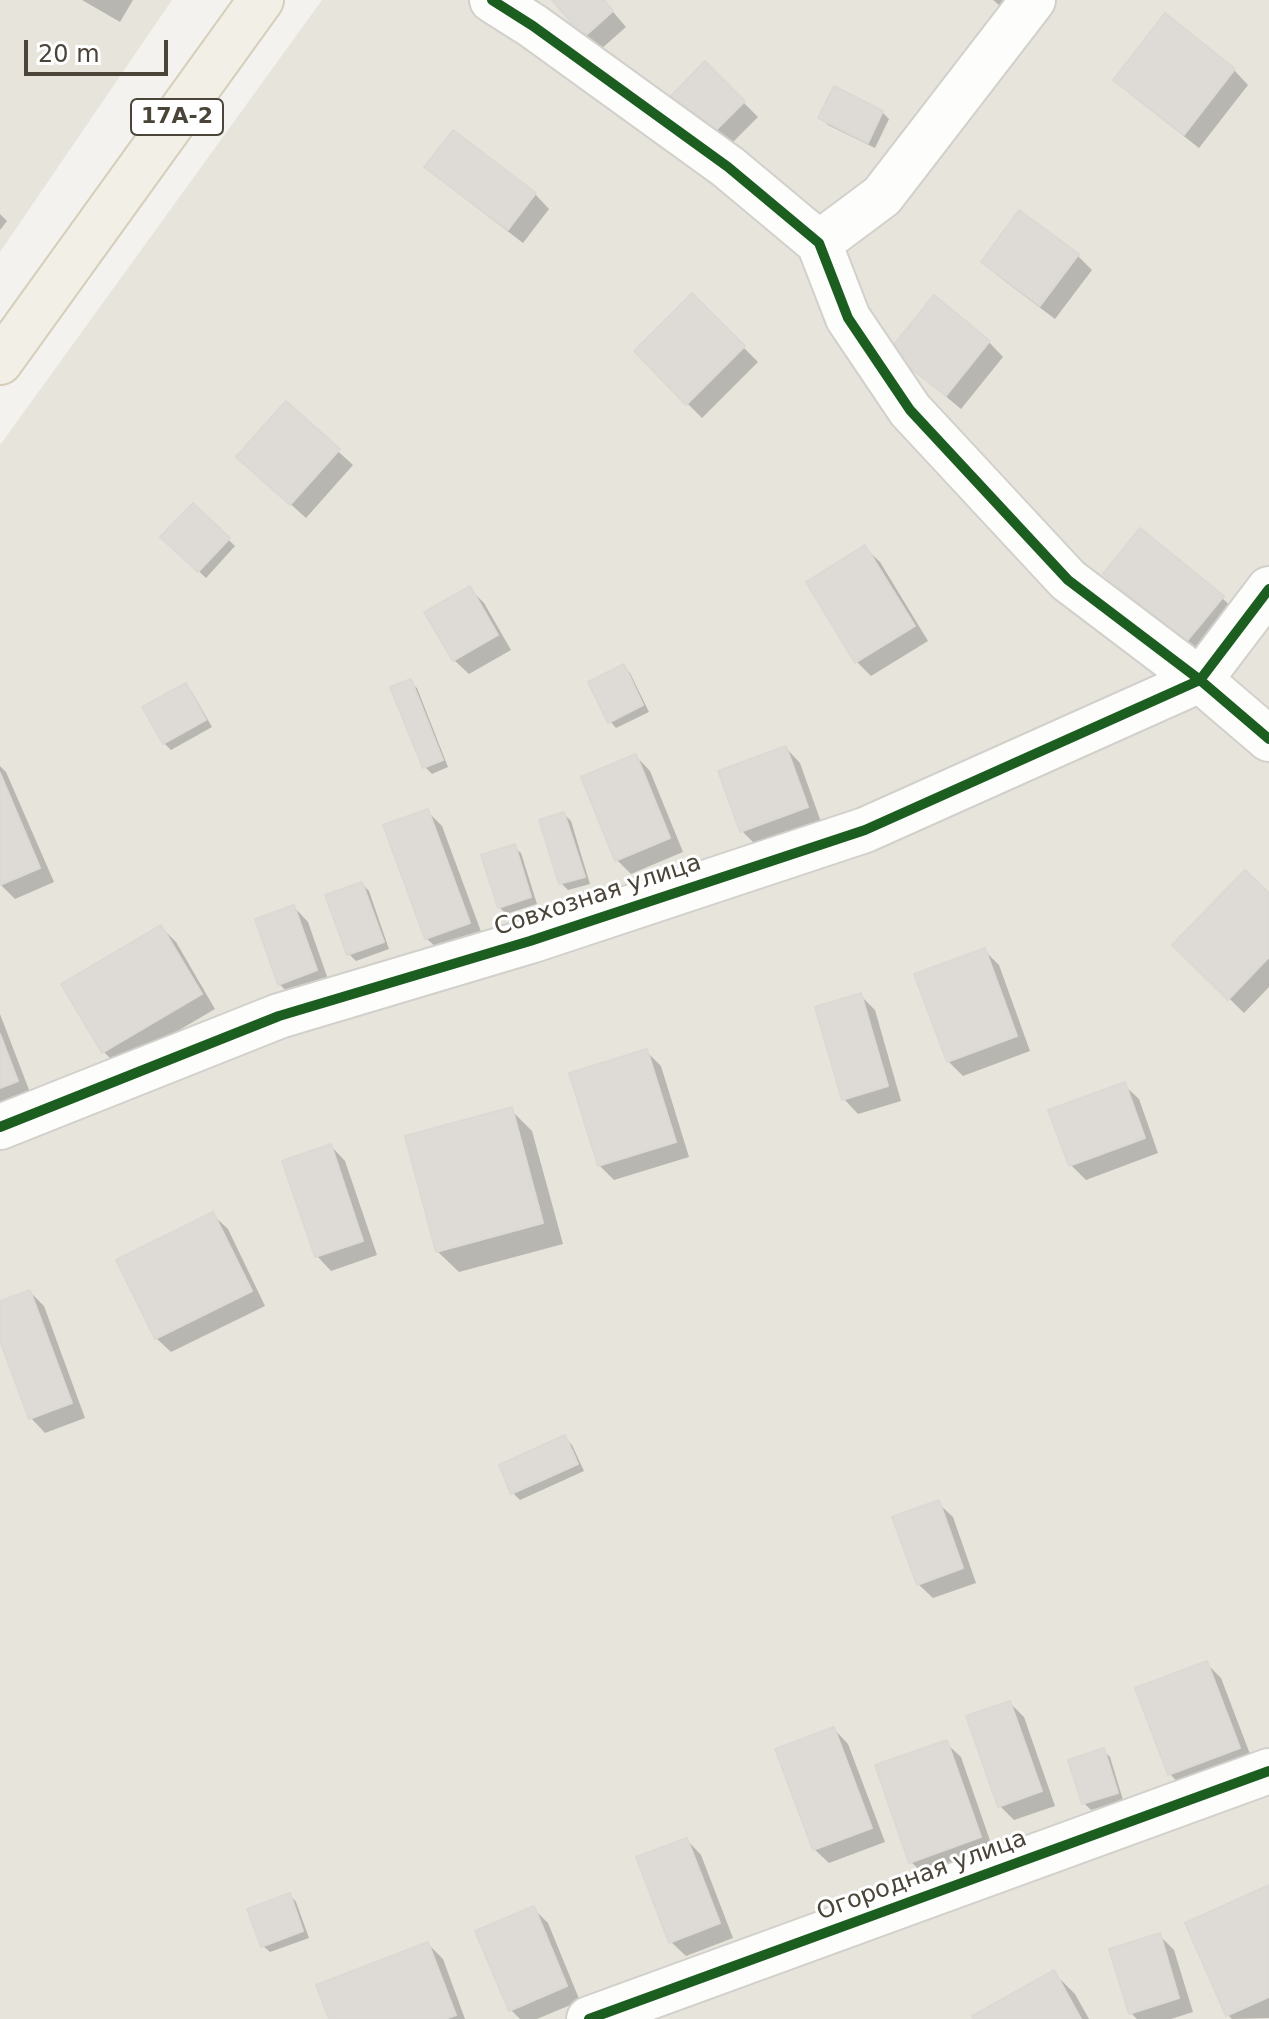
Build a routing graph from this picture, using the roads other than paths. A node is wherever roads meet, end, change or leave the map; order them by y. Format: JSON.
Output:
{"nodes":[{"id":1,"x":261,"y":0,"type":"edge"},
{"id":2,"x":492,"y":0,"type":"edge"},
{"id":3,"x":1033,"y":0,"type":"edge"},
{"id":4,"x":819,"y":243,"type":"junction"},
{"id":5,"x":0,"y":362,"type":"edge"},
{"id":6,"x":1269,"y":589,"type":"edge"},
{"id":7,"x":1200,"y":680,"type":"junction"},
{"id":8,"x":1269,"y":739,"type":"edge"},
{"id":9,"x":0,"y":1127,"type":"edge"},
{"id":10,"x":1269,"y":1771,"type":"edge"},
{"id":11,"x":589,"y":2019,"type":"edge"}],
"edges":[{"from":1,"to":5,"type":"main road","number":"17А-2"},
{"from":2,"to":4,"type":"street"},
{"from":3,"to":4,"type":"street"},
{"from":4,"to":7,"type":"street"},
{"from":6,"to":7,"type":"street"},
{"from":7,"to":8,"type":"street"},
{"from":7,"to":9,"type":"street","name":"Совхозная улица"},
{"from":10,"to":11,"type":"street","name":"Огородная улица"}]}
